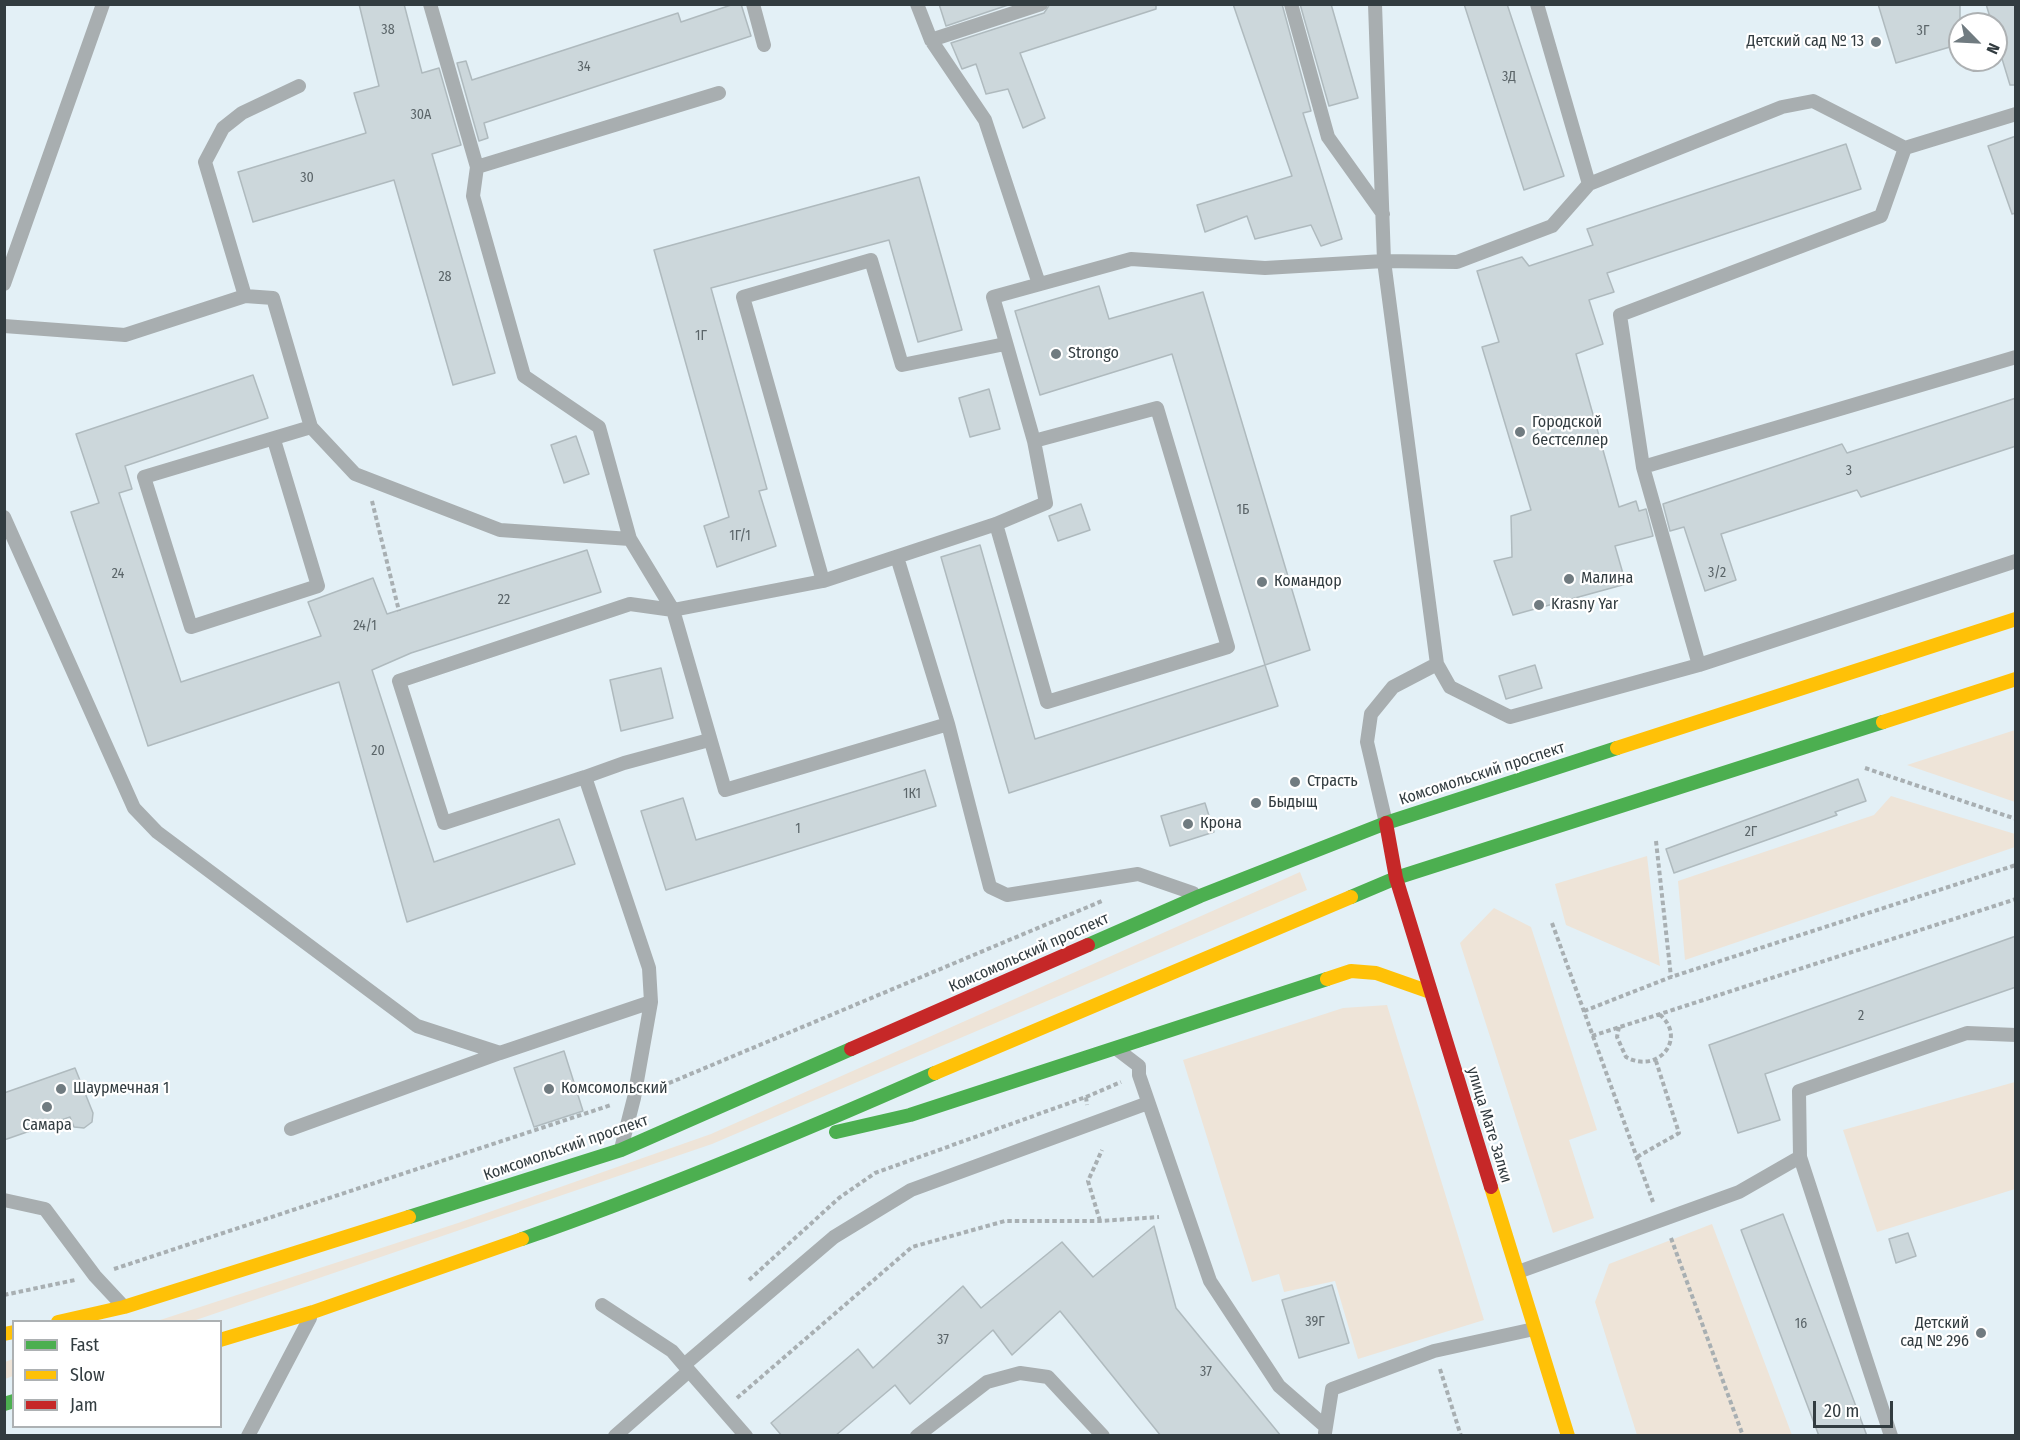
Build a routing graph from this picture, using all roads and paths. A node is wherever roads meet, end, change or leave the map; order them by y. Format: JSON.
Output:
{"nodes":[{"id":1,"x":103,"y":4,"type":"edge"},
{"id":2,"x":430,"y":4,"type":"edge"},
{"id":3,"x":753,"y":4,"type":"edge"},
{"id":4,"x":917,"y":4,"type":"edge"},
{"id":5,"x":1041,"y":4,"type":"edge"},
{"id":6,"x":1291,"y":4,"type":"edge"},
{"id":7,"x":1375,"y":4,"type":"edge"},
{"id":8,"x":1537,"y":4,"type":"edge"},
{"id":9,"x":931,"y":40,"type":"junction"},
{"id":10,"x":764,"y":45,"type":"dead end"},
{"id":11,"x":299,"y":86,"type":"dead end"},
{"id":12,"x":719,"y":93,"type":"dead end"},
{"id":13,"x":2016,"y":114,"type":"edge"},
{"id":14,"x":1905,"y":148,"type":"junction"},
{"id":15,"x":477,"y":167,"type":"junction"},
{"id":16,"x":1589,"y":184,"type":"junction"},
{"id":17,"x":1383,"y":214,"type":"junction"},
{"id":18,"x":1384,"y":261,"type":"junction"},
{"id":19,"x":4,"y":284,"type":"edge"},
{"id":20,"x":1039,"y":284,"type":"junction"},
{"id":21,"x":246,"y":296,"type":"junction"},
{"id":22,"x":4,"y":326,"type":"edge"},
{"id":23,"x":1005,"y":344,"type":"junction"},
{"id":24,"x":2016,"y":357,"type":"edge"},
{"id":25,"x":311,"y":427,"type":"junction"},
{"id":26,"x":274,"y":440,"type":"junction"},
{"id":27,"x":1034,"y":441,"type":"junction"},
{"id":28,"x":1643,"y":467,"type":"junction"},
{"id":29,"x":367,"y":478,"type":"junction"},
{"id":30,"x":4,"y":517,"type":"edge"},
{"id":31,"x":996,"y":524,"type":"junction"},
{"id":32,"x":630,"y":538,"type":"junction"},
{"id":33,"x":897,"y":556,"type":"junction"},
{"id":34,"x":2016,"y":561,"type":"edge"},
{"id":35,"x":823,"y":581,"type":"junction"},
{"id":36,"x":673,"y":610,"type":"junction"},
{"id":37,"x":399,"y":611,"type":"dead end"},
{"id":38,"x":2016,"y":619,"type":"edge"},
{"id":39,"x":1437,"y":664,"type":"junction"},
{"id":40,"x":1699,"y":665,"type":"junction"},
{"id":41,"x":2016,"y":679,"type":"edge"},
{"id":42,"x":948,"y":724,"type":"junction"},
{"id":43,"x":709,"y":740,"type":"junction"},
{"id":44,"x":1865,"y":768,"type":"dead end"},
{"id":45,"x":585,"y":777,"type":"junction"},
{"id":46,"x":2016,"y":819,"type":"edge"},
{"id":47,"x":1386,"y":823,"type":"junction"},
{"id":48,"x":1656,"y":841,"type":"dead end"},
{"id":49,"x":2016,"y":865,"type":"edge"},
{"id":50,"x":1396,"y":878,"type":"junction"},
{"id":51,"x":1200,"y":896,"type":"junction"},
{"id":52,"x":2016,"y":899,"type":"edge"},
{"id":53,"x":1105,"y":900,"type":"dead end"},
{"id":54,"x":1552,"y":923,"type":"dead end"},
{"id":55,"x":1671,"y":977,"type":"junction"},
{"id":56,"x":1430,"y":992,"type":"junction"},
{"id":57,"x":651,"y":1002,"type":"junction"},
{"id":58,"x":1584,"y":1011,"type":"junction"},
{"id":59,"x":1659,"y":1014,"type":"junction"},
{"id":60,"x":1618,"y":1027,"type":"junction"},
{"id":61,"x":2016,"y":1035,"type":"edge"},
{"id":62,"x":1592,"y":1036,"type":"junction"},
{"id":63,"x":1116,"y":1049,"type":"junction"},
{"id":64,"x":500,"y":1053,"type":"junction"},
{"id":65,"x":1656,"y":1061,"type":"junction"},
{"id":66,"x":1139,"y":1075,"type":"junction"},
{"id":67,"x":1086,"y":1097,"type":"dead end"},
{"id":68,"x":634,"y":1098,"type":"junction"},
{"id":69,"x":1148,"y":1103,"type":"junction"},
{"id":70,"x":291,"y":1129,"type":"dead end"},
{"id":71,"x":764,"y":1148,"type":"junction"},
{"id":72,"x":621,"y":1150,"type":"junction"},
{"id":73,"x":1102,"y":1150,"type":"dead end"},
{"id":74,"x":1637,"y":1156,"type":"junction"},
{"id":75,"x":1800,"y":1157,"type":"junction"},
{"id":76,"x":4,"y":1200,"type":"edge"},
{"id":77,"x":1159,"y":1217,"type":"dead end"},
{"id":78,"x":1665,"y":1220,"type":"junction"},
{"id":79,"x":1100,"y":1221,"type":"junction"},
{"id":80,"x":1518,"y":1272,"type":"junction"},
{"id":81,"x":95,"y":1276,"type":"junction"},
{"id":82,"x":4,"y":1295,"type":"edge"},
{"id":83,"x":602,"y":1305,"type":"dead end"},
{"id":84,"x":124,"y":1307,"type":"junction"},
{"id":85,"x":313,"y":1312,"type":"junction"},
{"id":86,"x":67,"y":1320,"type":"edge"},
{"id":87,"x":1534,"y":1329,"type":"junction"},
{"id":88,"x":222,"y":1339,"type":"edge"},
{"id":89,"x":1434,"y":1351,"type":"junction"},
{"id":90,"x":687,"y":1368,"type":"junction"},
{"id":91,"x":724,"y":1409,"type":"junction"},
{"id":92,"x":1325,"y":1431,"type":"edge"},
{"id":93,"x":248,"y":1436,"type":"edge"},
{"id":94,"x":615,"y":1436,"type":"edge"},
{"id":95,"x":746,"y":1436,"type":"edge"},
{"id":96,"x":917,"y":1436,"type":"edge"},
{"id":97,"x":1104,"y":1436,"type":"edge"},
{"id":98,"x":1461,"y":1436,"type":"edge"},
{"id":99,"x":1568,"y":1436,"type":"edge"},
{"id":100,"x":1743,"y":1436,"type":"edge"},
{"id":101,"x":1891,"y":1436,"type":"edge"}],
"edges":[{"from":1,"to":19,"type":"lane"},
{"from":2,"to":15,"type":"lane"},
{"from":3,"to":10,"type":"lane"},
{"from":4,"to":9,"type":"lane"},
{"from":5,"to":9,"type":"lane"},
{"from":6,"to":17,"type":"lane"},
{"from":7,"to":17,"type":"lane"},
{"from":8,"to":16,"type":"lane"},
{"from":9,"to":20,"type":"lane"},
{"from":11,"to":21,"type":"lane"},
{"from":12,"to":15,"type":"lane"},
{"from":13,"to":14,"type":"lane"},
{"from":14,"to":16,"type":"lane"},
{"from":14,"to":28,"type":"lane"},
{"from":15,"to":32,"type":"lane"},
{"from":16,"to":18,"type":"lane"},
{"from":17,"to":18,"type":"lane"},
{"from":18,"to":20,"type":"lane"},
{"from":18,"to":39,"type":"lane"},
{"from":20,"to":23,"type":"lane"},
{"from":21,"to":22,"type":"lane"},
{"from":21,"to":25,"type":"lane"},
{"from":23,"to":27,"type":"lane"},
{"from":23,"to":35,"type":"lane"},
{"from":24,"to":28,"type":"lane"},
{"from":25,"to":26,"type":"lane"},
{"from":25,"to":29,"type":"lane"},
{"from":26,"to":26,"type":"lane"},
{"from":27,"to":31,"type":"lane"},
{"from":27,"to":31,"type":"lane"},
{"from":28,"to":40,"type":"lane"},
{"from":29,"to":32,"type":"lane"},
{"from":29,"to":37,"type":"path"},
{"from":30,"to":64,"type":"lane"},
{"from":31,"to":33,"type":"lane"},
{"from":32,"to":36,"type":"lane"},
{"from":33,"to":35,"type":"lane"},
{"from":33,"to":42,"type":"lane"},
{"from":34,"to":40,"type":"lane"},
{"from":35,"to":36,"type":"lane"},
{"from":36,"to":43,"type":"lane"},
{"from":36,"to":45,"type":"lane"},
{"from":38,"to":47,"type":"main road","name":"Комсомольский проспект"},
{"from":39,"to":40,"type":"lane"},
{"from":39,"to":47,"type":"lane"},
{"from":41,"to":50,"type":"main road"},
{"from":42,"to":43,"type":"lane"},
{"from":42,"to":51,"type":"lane"},
{"from":43,"to":45,"type":"lane"},
{"from":44,"to":46,"type":"path"},
{"from":45,"to":57,"type":"lane"},
{"from":47,"to":50,"type":"main road","name":"улица Мате Залки"},
{"from":47,"to":51,"type":"main road","name":"Комсомольский проспект"},
{"from":48,"to":55,"type":"path"},
{"from":49,"to":55,"type":"path"},
{"from":50,"to":56,"type":"main road","name":"улица Мате Залки"},
{"from":50,"to":71,"type":"main road"},
{"from":51,"to":72,"type":"main road","name":"Комсомольский проспект"},
{"from":52,"to":59,"type":"path"},
{"from":53,"to":68,"type":"path"},
{"from":54,"to":58,"type":"path"},
{"from":55,"to":58,"type":"path"},
{"from":56,"to":63,"type":"main road"},
{"from":56,"to":80,"type":"main road","name":"улица Мате Залки"},
{"from":57,"to":64,"type":"lane"},
{"from":57,"to":68,"type":"lane"},
{"from":58,"to":62,"type":"path"},
{"from":59,"to":60,"type":"path"},
{"from":59,"to":65,"type":"path"},
{"from":60,"to":62,"type":"path"},
{"from":60,"to":65,"type":"path"},
{"from":61,"to":75,"type":"lane"},
{"from":62,"to":74,"type":"path"},
{"from":63,"to":66,"type":"lane"},
{"from":63,"to":71,"type":"main road"},
{"from":64,"to":70,"type":"lane"},
{"from":65,"to":74,"type":"path"},
{"from":66,"to":67,"type":"path"},
{"from":66,"to":69,"type":"lane"},
{"from":68,"to":72,"type":"lane"},
{"from":68,"to":81,"type":"path"},
{"from":69,"to":90,"type":"lane"},
{"from":69,"to":92,"type":"lane"},
{"from":71,"to":85,"type":"main road"},
{"from":72,"to":84,"type":"main road","name":"Комсомольский проспект"},
{"from":73,"to":79,"type":"path"},
{"from":74,"to":78,"type":"path"},
{"from":75,"to":78,"type":"lane"},
{"from":75,"to":101,"type":"lane"},
{"from":76,"to":81,"type":"lane"},
{"from":77,"to":79,"type":"path"},
{"from":78,"to":80,"type":"lane"},
{"from":78,"to":100,"type":"path"},
{"from":79,"to":91,"type":"path"},
{"from":80,"to":87,"type":"main road","name":"улица Мате Залки"},
{"from":81,"to":82,"type":"path"},
{"from":81,"to":84,"type":"lane"},
{"from":83,"to":90,"type":"lane"},
{"from":84,"to":86,"type":"main road","name":"Комсомольский проспект"},
{"from":85,"to":88,"type":"main road"},
{"from":85,"to":93,"type":"lane"},
{"from":87,"to":89,"type":"lane"},
{"from":87,"to":99,"type":"main road","name":"улица Мате Залки"},
{"from":89,"to":92,"type":"lane"},
{"from":89,"to":98,"type":"path"},
{"from":90,"to":91,"type":"lane"},
{"from":90,"to":94,"type":"lane"},
{"from":91,"to":95,"type":"lane"},
{"from":96,"to":97,"type":"lane"}]}
